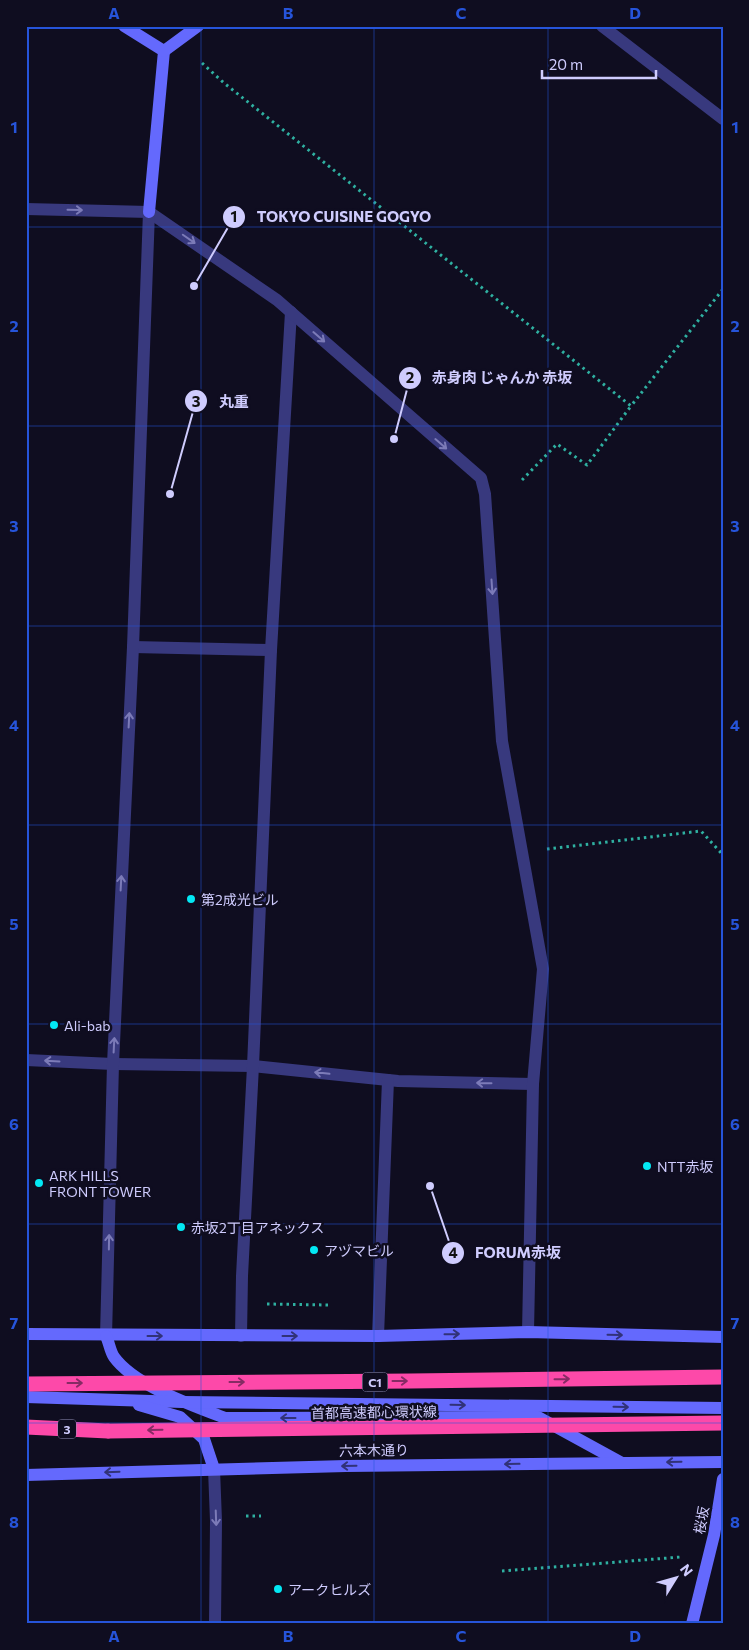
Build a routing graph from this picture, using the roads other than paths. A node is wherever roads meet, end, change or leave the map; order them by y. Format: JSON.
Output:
{"nodes":[{"id":1,"x":124,"y":26,"type":"edge"},
{"id":2,"x":198,"y":26,"type":"edge"},
{"id":3,"x":602,"y":26,"type":"edge"},
{"id":4,"x":164,"y":51,"type":"junction"},
{"id":5,"x":723,"y":119,"type":"edge"},
{"id":6,"x":26,"y":209,"type":"edge"},
{"id":7,"x":149,"y":212,"type":"junction"},
{"id":8,"x":291,"y":312,"type":"junction"},
{"id":9,"x":132,"y":648,"type":"junction"},
{"id":10,"x":271,"y":650,"type":"junction"},
{"id":11,"x":26,"y":1060,"type":"edge"},
{"id":12,"x":113,"y":1064,"type":"junction"},
{"id":13,"x":253,"y":1066,"type":"junction"},
{"id":14,"x":388,"y":1080,"type":"junction"},
{"id":15,"x":533,"y":1084,"type":"junction"},
{"id":16,"x":528,"y":1332,"type":"junction"},
{"id":17,"x":26,"y":1334,"type":"edge"},
{"id":18,"x":106,"y":1336,"type":"junction"},
{"id":19,"x":241,"y":1336,"type":"junction"},
{"id":20,"x":378,"y":1336,"type":"junction"},
{"id":21,"x":723,"y":1337,"type":"edge"},
{"id":22,"x":723,"y":1377,"type":"edge"},
{"id":23,"x":26,"y":1384,"type":"edge"},
{"id":24,"x":26,"y":1397,"type":"edge"},
{"id":25,"x":118,"y":1399,"type":"junction"},
{"id":26,"x":182,"y":1402,"type":"junction"},
{"id":27,"x":723,"y":1408,"type":"edge"},
{"id":28,"x":723,"y":1423,"type":"edge"},
{"id":29,"x":26,"y":1429,"type":"edge"},
{"id":30,"x":723,"y":1462,"type":"edge"},
{"id":31,"x":623,"y":1463,"type":"junction"},
{"id":32,"x":214,"y":1469,"type":"junction"},
{"id":33,"x":26,"y":1475,"type":"edge"},
{"id":34,"x":723,"y":1479,"type":"edge"},
{"id":35,"x":215,"y":1624,"type":"edge"},
{"id":36,"x":692,"y":1624,"type":"edge"}],
"edges":[{"from":1,"to":4,"type":"main road"},
{"from":2,"to":4,"type":"main road"},
{"from":3,"to":5,"type":"street"},
{"from":4,"to":7,"type":"main road"},
{"from":6,"to":7,"type":"street","one_way":true},
{"from":7,"to":8,"type":"street","one_way":true},
{"from":7,"to":9,"type":"street"},
{"from":8,"to":10,"type":"street"},
{"from":8,"to":15,"type":"street","one_way":true},
{"from":9,"to":10,"type":"street"},
{"from":12,"to":9,"type":"street","one_way":true},
{"from":10,"to":13,"type":"street"},
{"from":12,"to":11,"type":"street","one_way":true},
{"from":12,"to":13,"type":"street"},
{"from":18,"to":12,"type":"street","one_way":true},
{"from":14,"to":13,"type":"street","one_way":true},
{"from":13,"to":19,"type":"street"},
{"from":15,"to":14,"type":"street","one_way":true},
{"from":14,"to":20,"type":"street"},
{"from":15,"to":16,"type":"street"},
{"from":20,"to":16,"type":"main road","one_way":true},
{"from":16,"to":21,"type":"main road","one_way":true},
{"from":17,"to":18,"type":"main road"},
{"from":18,"to":19,"type":"main road","one_way":true},
{"from":18,"to":26,"type":"main road"},
{"from":19,"to":20,"type":"main road","one_way":true},
{"from":23,"to":22,"type":"highway","number":"C1","one_way":true,"bridge":true},
{"from":24,"to":25,"type":"main road"},
{"from":25,"to":26,"type":"main road"},
{"from":25,"to":32,"type":"main road"},
{"from":26,"to":27,"type":"main road","one_way":true},
{"from":31,"to":26,"type":"main road","one_way":true},
{"from":28,"to":29,"type":"highway","name":"首都高速都心環状線","number":"3","one_way":true,"bridge":true},
{"from":30,"to":31,"type":"main road","name":"六本木通り","one_way":true},
{"from":31,"to":32,"type":"main road","name":"六本木通り","one_way":true},
{"from":32,"to":33,"type":"main road","name":"六本木通り","one_way":true},
{"from":32,"to":35,"type":"street","one_way":true},
{"from":34,"to":36,"type":"main road","name":"桜坂"}]}
